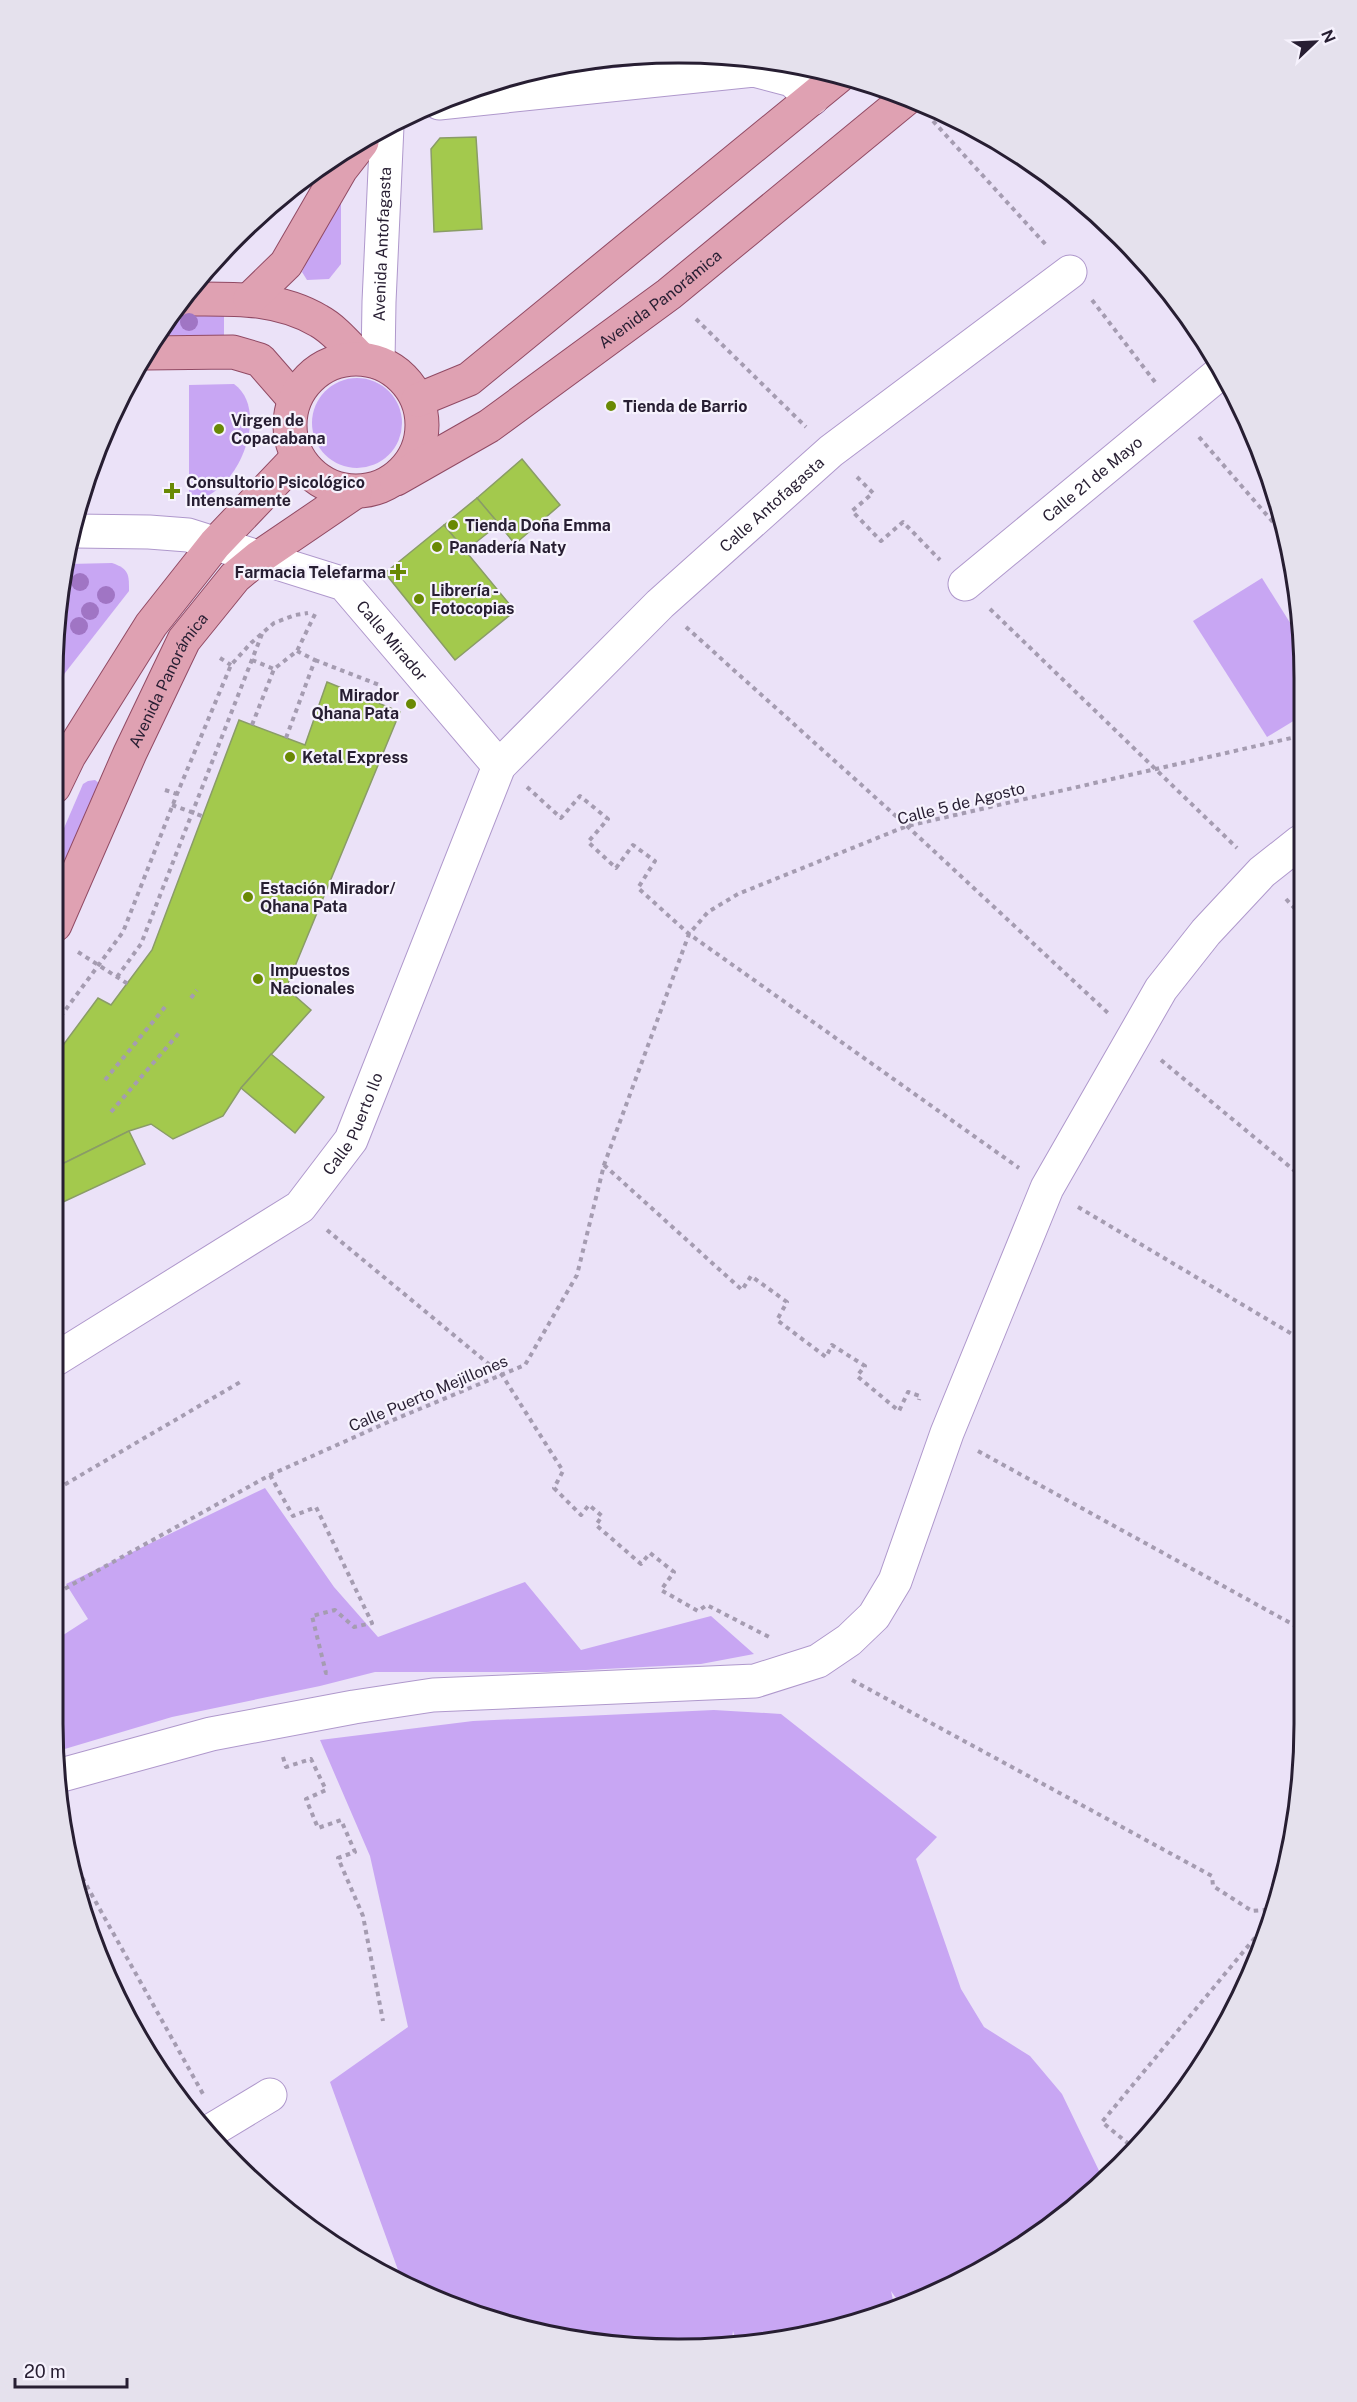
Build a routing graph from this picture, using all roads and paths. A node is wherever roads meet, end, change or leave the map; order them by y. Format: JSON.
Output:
{"nodes":[{"id":1,"x":831,"y":82,"type":"edge"},
{"id":2,"x":812,"y":99,"type":"junction"},
{"id":3,"x":471,"y":100,"type":"edge"},
{"id":4,"x":915,"y":111,"type":"edge"},
{"id":5,"x":925,"y":115,"type":"edge"},
{"id":6,"x":387,"y":137,"type":"edge"},
{"id":7,"x":348,"y":160,"type":"edge"},
{"id":8,"x":1070,"y":272,"type":"junction"},
{"id":9,"x":194,"y":299,"type":"edge"},
{"id":10,"x":250,"y":299,"type":"junction"},
{"id":11,"x":157,"y":353,"type":"edge"},
{"id":12,"x":369,"y":360,"type":"junction"},
{"id":13,"x":1215,"y":376,"type":"edge"},
{"id":14,"x":294,"y":399,"type":"junction"},
{"id":15,"x":418,"y":400,"type":"junction"},
{"id":16,"x":1175,"y":409,"type":"junction"},
{"id":17,"x":297,"y":458,"type":"junction"},
{"id":18,"x":396,"y":479,"type":"junction"},
{"id":19,"x":355,"y":492,"type":"junction"},
{"id":20,"x":1274,"y":523,"type":"edge"},
{"id":21,"x":81,"y":531,"type":"edge"},
{"id":22,"x":215,"y":544,"type":"junction"},
{"id":23,"x":258,"y":558,"type":"junction"},
{"id":24,"x":965,"y":584,"type":"dead end"},
{"id":25,"x":660,"y":604,"type":"junction"},
{"id":26,"x":263,"y":633,"type":"junction"},
{"id":27,"x":297,"y":651,"type":"junction"},
{"id":28,"x":220,"y":658,"type":"dead end"},
{"id":29,"x":252,"y":660,"type":"junction"},
{"id":30,"x":315,"y":660,"type":"junction"},
{"id":31,"x":231,"y":665,"type":"junction"},
{"id":32,"x":274,"y":669,"type":"junction"},
{"id":33,"x":389,"y":689,"type":"dead end"},
{"id":34,"x":252,"y":725,"type":"dead end"},
{"id":35,"x":1294,"y":736,"type":"edge"},
{"id":36,"x":286,"y":738,"type":"dead end"},
{"id":37,"x":499,"y":766,"type":"junction"},
{"id":38,"x":63,"y":768,"type":"edge"},
{"id":39,"x":165,"y":790,"type":"dead end"},
{"id":40,"x":177,"y":794,"type":"junction"},
{"id":41,"x":172,"y":805,"type":"junction"},
{"id":42,"x":191,"y":812,"type":"junction"},
{"id":43,"x":202,"y":816,"type":"dead end"},
{"id":44,"x":907,"y":826,"type":"junction"},
{"id":45,"x":1294,"y":847,"type":"edge"},
{"id":46,"x":689,"y":934,"type":"junction"},
{"id":47,"x":64,"y":937,"type":"edge"},
{"id":48,"x":98,"y":965,"type":"junction"},
{"id":49,"x":117,"y":977,"type":"junction"},
{"id":50,"x":128,"y":984,"type":"dead end"},
{"id":51,"x":197,"y":990,"type":"dead end"},
{"id":52,"x":191,"y":998,"type":"dead end"},
{"id":53,"x":164,"y":1008,"type":"dead end"},
{"id":54,"x":63,"y":1013,"type":"edge"},
{"id":55,"x":179,"y":1033,"type":"dead end"},
{"id":56,"x":1133,"y":1036,"type":"junction"},
{"id":57,"x":105,"y":1080,"type":"dead end"},
{"id":58,"x":111,"y":1112,"type":"dead end"},
{"id":59,"x":604,"y":1165,"type":"junction"},
{"id":60,"x":1294,"y":1170,"type":"edge"},
{"id":61,"x":1047,"y":1188,"type":"junction"},
{"id":62,"x":300,"y":1207,"type":"junction"},
{"id":63,"x":1294,"y":1335,"type":"edge"},
{"id":64,"x":63,"y":1355,"type":"edge"},
{"id":65,"x":502,"y":1375,"type":"junction"},
{"id":66,"x":242,"y":1381,"type":"dead end"},
{"id":67,"x":917,"y":1405,"type":"dead end"},
{"id":68,"x":947,"y":1433,"type":"junction"},
{"id":69,"x":270,"y":1475,"type":"junction"},
{"id":70,"x":63,"y":1485,"type":"edge"},
{"id":71,"x":63,"y":1590,"type":"edge"},
{"id":72,"x":1294,"y":1625,"type":"edge"},
{"id":73,"x":818,"y":1661,"type":"junction"},
{"id":74,"x":336,"y":1673,"type":"dead end"},
{"id":75,"x":270,"y":1723,"type":"junction"},
{"id":76,"x":65,"y":1774,"type":"edge"},
{"id":77,"x":84,"y":1882,"type":"edge"},
{"id":78,"x":1265,"y":1910,"type":"edge"},
{"id":79,"x":1255,"y":1938,"type":"edge"},
{"id":80,"x":383,"y":2022,"type":"dead end"},
{"id":81,"x":270,"y":2095,"type":"dead end"},
{"id":82,"x":211,"y":2123,"type":"edge"},
{"id":83,"x":215,"y":2128,"type":"edge"},
{"id":84,"x":1128,"y":2143,"type":"edge"}],
"edges":[{"from":1,"to":2,"type":"main road"},
{"from":2,"to":3,"type":"street"},
{"from":2,"to":15,"type":"main road"},
{"from":4,"to":18,"type":"main road","name":"Avenida Panorámica"},
{"from":5,"to":8,"type":"path"},
{"from":6,"to":12,"type":"street","name":"Avenida Antofagasta"},
{"from":7,"to":10,"type":"main road"},
{"from":8,"to":16,"type":"path"},
{"from":8,"to":25,"type":"street","name":"Calle Antofagasta"},
{"from":9,"to":10,"type":"main road"},
{"from":10,"to":12,"type":"main road"},
{"from":11,"to":14,"type":"main road"},
{"from":12,"to":14,"type":"main road"},
{"from":12,"to":15,"type":"main road"},
{"from":13,"to":16,"type":"street","name":"Calle 21 de Mayo"},
{"from":14,"to":17,"type":"main road"},
{"from":15,"to":18,"type":"main road"},
{"from":16,"to":20,"type":"path"},
{"from":16,"to":24,"type":"street","name":"Calle 21 de Mayo"},
{"from":17,"to":19,"type":"main road"},
{"from":17,"to":22,"type":"main road"},
{"from":18,"to":19,"type":"main road"},
{"from":19,"to":23,"type":"main road","name":"Avenida Panorámica"},
{"from":21,"to":22,"type":"street","name":"Calle Mirador"},
{"from":22,"to":23,"type":"street","name":"Calle Mirador"},
{"from":22,"to":38,"type":"main road"},
{"from":23,"to":37,"type":"street","name":"Calle Mirador"},
{"from":23,"to":47,"type":"main road","name":"Avenida Panorámica"},
{"from":25,"to":37,"type":"street","name":"Calle Antofagasta"},
{"from":25,"to":44,"type":"path"},
{"from":26,"to":27,"type":"path"},
{"from":26,"to":29,"type":"path"},
{"from":26,"to":31,"type":"path"},
{"from":27,"to":30,"type":"path"},
{"from":27,"to":32,"type":"path"},
{"from":28,"to":31,"type":"path"},
{"from":29,"to":32,"type":"path"},
{"from":29,"to":42,"type":"path"},
{"from":30,"to":33,"type":"path"},
{"from":30,"to":36,"type":"path"},
{"from":31,"to":40,"type":"path"},
{"from":32,"to":34,"type":"path"},
{"from":35,"to":44,"type":"path","name":"Calle 5 de Agosto"},
{"from":37,"to":46,"type":"path"},
{"from":37,"to":62,"type":"street","name":"Calle Puerto Ilo"},
{"from":39,"to":40,"type":"path"},
{"from":40,"to":41,"type":"path"},
{"from":41,"to":42,"type":"path"},
{"from":41,"to":48,"type":"path"},
{"from":42,"to":43,"type":"path"},
{"from":42,"to":49,"type":"path"},
{"from":44,"to":46,"type":"path","name":"Calle 5 de Agosto"},
{"from":44,"to":56,"type":"path"},
{"from":45,"to":56,"type":"street"},
{"from":46,"to":59,"type":"path","name":"Calle Puerto Mejillones"},
{"from":46,"to":61,"type":"path"},
{"from":47,"to":48,"type":"path"},
{"from":48,"to":49,"type":"path"},
{"from":48,"to":54,"type":"path"},
{"from":49,"to":50,"type":"path"},
{"from":51,"to":52,"type":"path"},
{"from":53,"to":57,"type":"path"},
{"from":55,"to":58,"type":"path"},
{"from":56,"to":60,"type":"path"},
{"from":56,"to":61,"type":"street"},
{"from":59,"to":65,"type":"path","name":"Calle Puerto Mejillones"},
{"from":59,"to":67,"type":"path"},
{"from":61,"to":63,"type":"path"},
{"from":61,"to":68,"type":"street"},
{"from":62,"to":64,"type":"street","name":"Calle Puerto Ilo"},
{"from":62,"to":65,"type":"path"},
{"from":65,"to":69,"type":"path","name":"Calle Puerto Mejillones"},
{"from":65,"to":73,"type":"path"},
{"from":66,"to":70,"type":"path"},
{"from":68,"to":72,"type":"path"},
{"from":68,"to":73,"type":"street"},
{"from":69,"to":71,"type":"path","name":"Calle Puerto Mejillones"},
{"from":69,"to":74,"type":"path"},
{"from":73,"to":75,"type":"street"},
{"from":73,"to":78,"type":"path"},
{"from":75,"to":76,"type":"street"},
{"from":75,"to":80,"type":"path"},
{"from":77,"to":82,"type":"path"},
{"from":79,"to":84,"type":"path"},
{"from":81,"to":83,"type":"street"}]}
